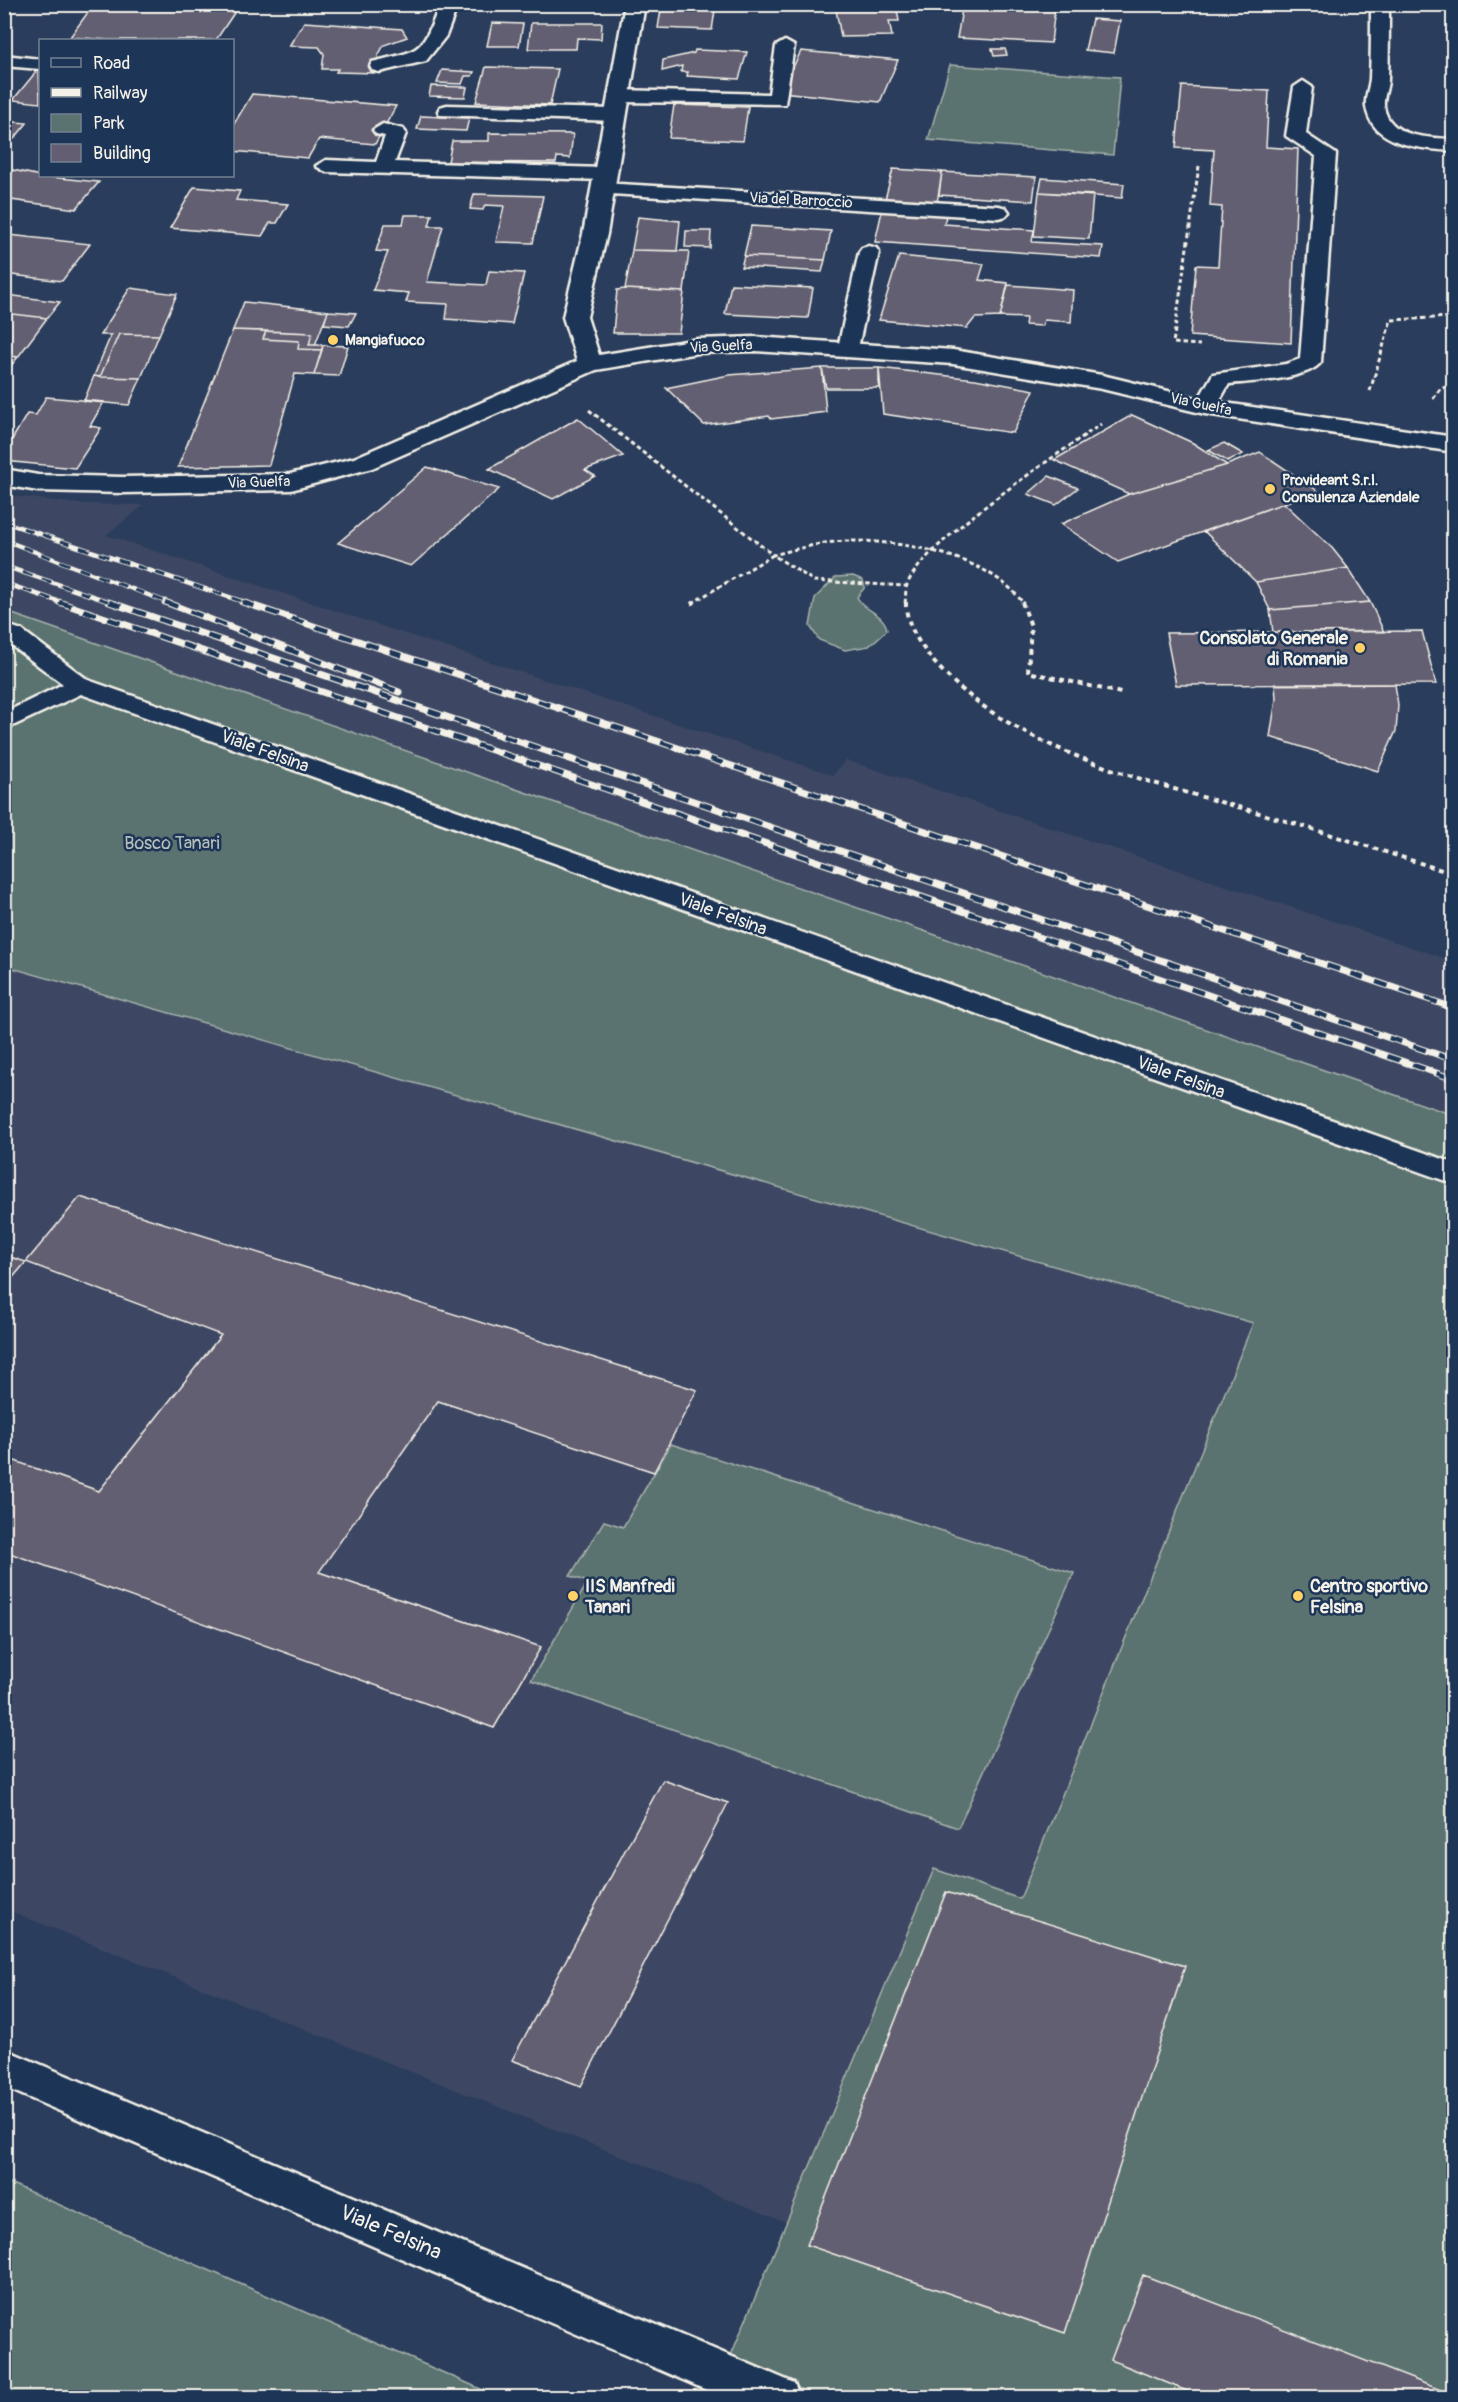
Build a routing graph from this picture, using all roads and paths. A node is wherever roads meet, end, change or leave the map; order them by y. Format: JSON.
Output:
{"nodes":[{"id":1,"x":449,"y":4,"type":"edge"},
{"id":2,"x":636,"y":4,"type":"edge"},
{"id":3,"x":1380,"y":4,"type":"edge"},
{"id":4,"x":785,"y":46,"type":"dead end"},
{"id":5,"x":4,"y":60,"type":"edge"},
{"id":6,"x":39,"y":64,"type":"edge"},
{"id":7,"x":379,"y":66,"type":"dead end"},
{"id":8,"x":1303,"y":87,"type":"dead end"},
{"id":9,"x":617,"y":105,"type":"junction"},
{"id":10,"x":447,"y":111,"type":"dead end"},
{"id":11,"x":383,"y":130,"type":"dead end"},
{"id":12,"x":1454,"y":145,"type":"edge"},
{"id":13,"x":326,"y":166,"type":"dead end"},
{"id":14,"x":1199,"y":166,"type":"dead end"},
{"id":15,"x":383,"y":168,"type":"junction"},
{"id":16,"x":604,"y":181,"type":"junction"},
{"id":17,"x":999,"y":212,"type":"dead end"},
{"id":18,"x":869,"y":252,"type":"dead end"},
{"id":19,"x":1454,"y":317,"type":"edge"},
{"id":20,"x":1206,"y":345,"type":"dead end"},
{"id":21,"x":848,"y":348,"type":"junction"},
{"id":22,"x":590,"y":364,"type":"junction"},
{"id":23,"x":550,"y":380,"type":"junction"},
{"id":24,"x":1368,"y":400,"type":"dead end"},
{"id":25,"x":1205,"y":406,"type":"junction"},
{"id":26,"x":1106,"y":420,"type":"dead end"},
{"id":27,"x":1454,"y":445,"type":"edge"},
{"id":28,"x":4,"y":477,"type":"edge"},
{"id":29,"x":933,"y":550,"type":"junction"},
{"id":30,"x":773,"y":555,"type":"junction"},
{"id":31,"x":906,"y":586,"type":"junction"},
{"id":32,"x":691,"y":604,"type":"dead end"},
{"id":33,"x":4,"y":631,"type":"edge"},
{"id":34,"x":80,"y":685,"type":"junction"},
{"id":35,"x":1121,"y":693,"type":"dead end"},
{"id":36,"x":4,"y":723,"type":"edge"},
{"id":37,"x":1454,"y":874,"type":"edge"},
{"id":38,"x":1454,"y":1174,"type":"edge"},
{"id":39,"x":4,"y":2067,"type":"edge"},
{"id":40,"x":778,"y":2397,"type":"edge"}],
"edges":[{"from":1,"to":7,"type":"lane"},
{"from":2,"to":9,"type":"street"},
{"from":3,"to":12,"type":"lane"},
{"from":4,"to":9,"type":"lane"},
{"from":5,"to":6,"type":"lane"},
{"from":8,"to":25,"type":"lane"},
{"from":9,"to":10,"type":"lane"},
{"from":9,"to":16,"type":"street"},
{"from":11,"to":15,"type":"lane"},
{"from":13,"to":15,"type":"lane","name":"Via del Barroccio"},
{"from":14,"to":20,"type":"path"},
{"from":15,"to":16,"type":"lane","name":"Via del Barroccio"},
{"from":16,"to":17,"type":"lane","name":"Via del Barroccio"},
{"from":16,"to":22,"type":"street"},
{"from":18,"to":21,"type":"lane"},
{"from":19,"to":24,"type":"path"},
{"from":21,"to":22,"type":"street","name":"Via Guelfa"},
{"from":21,"to":25,"type":"street","name":"Via Guelfa"},
{"from":22,"to":23,"type":"street","name":"Via Guelfa"},
{"from":23,"to":28,"type":"street","name":"Via Guelfa"},
{"from":23,"to":30,"type":"path"},
{"from":25,"to":27,"type":"street","name":"Via Guelfa"},
{"from":26,"to":29,"type":"path"},
{"from":29,"to":30,"type":"path"},
{"from":29,"to":31,"type":"path"},
{"from":29,"to":35,"type":"path"},
{"from":30,"to":31,"type":"path"},
{"from":30,"to":32,"type":"path"},
{"from":31,"to":37,"type":"path"},
{"from":33,"to":34,"type":"lane","name":"Viale Felsina"},
{"from":34,"to":36,"type":"lane"},
{"from":34,"to":38,"type":"lane","name":"Viale Felsina"},
{"from":39,"to":40,"type":"street","name":"Viale Felsina"}]}
